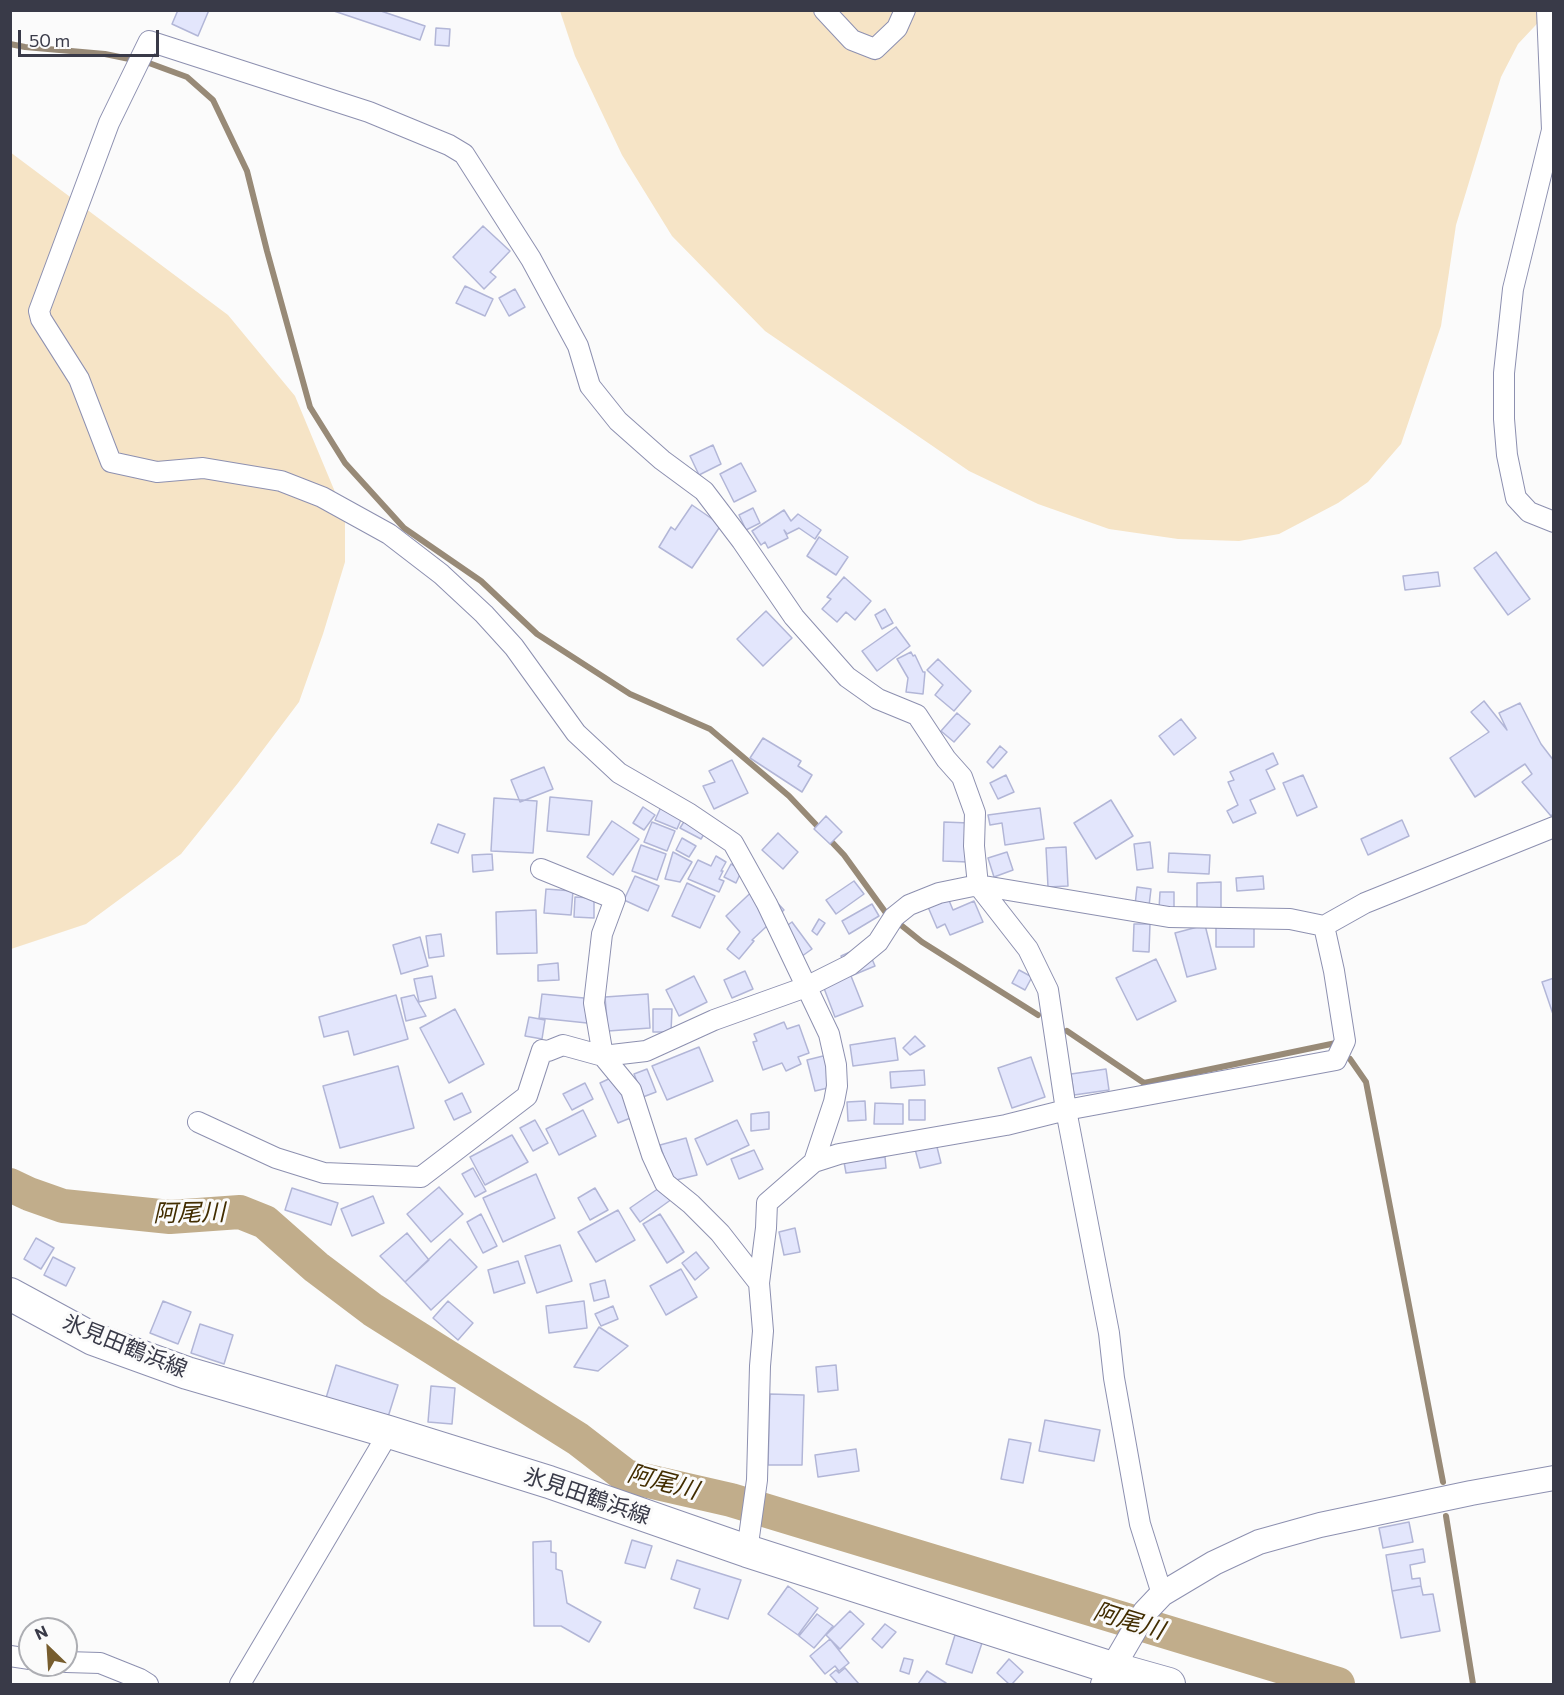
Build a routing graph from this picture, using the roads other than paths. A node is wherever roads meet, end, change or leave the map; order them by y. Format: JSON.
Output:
{"nodes":[{"id":1,"x":824,"y":10,"type":"edge"},
{"id":2,"x":905,"y":10,"type":"edge"},
{"id":3,"x":1546,"y":10,"type":"edge"},
{"id":4,"x":1554,"y":522,"type":"edge"},
{"id":5,"x":1554,"y":827,"type":"edge"},
{"id":6,"x":542,"y":869,"type":"dead end"},
{"id":7,"x":978,"y":885,"type":"junction"},
{"id":8,"x":1324,"y":926,"type":"junction"},
{"id":9,"x":806,"y":987,"type":"junction"},
{"id":10,"x":603,"y":1056,"type":"junction"},
{"id":11,"x":1066,"y":1110,"type":"junction"},
{"id":12,"x":198,"y":1122,"type":"dead end"},
{"id":13,"x":814,"y":1162,"type":"junction"},
{"id":14,"x":759,"y":1283,"type":"junction"},
{"id":15,"x":10,"y":1294,"type":"edge"},
{"id":16,"x":389,"y":1432,"type":"junction"},
{"id":17,"x":1554,"y":1478,"type":"edge"},
{"id":18,"x":748,"y":1540,"type":"junction"},
{"id":19,"x":1162,"y":1594,"type":"junction"},
{"id":20,"x":78,"y":1662,"type":"edge"},
{"id":21,"x":1113,"y":1667,"type":"edge"},
{"id":22,"x":148,"y":1684,"type":"edge"},
{"id":23,"x":240,"y":1684,"type":"edge"},
{"id":24,"x":1169,"y":1684,"type":"edge"}],
"edges":[{"from":1,"to":2,"type":"street"},
{"from":3,"to":4,"type":"street"},
{"from":5,"to":8,"type":"street"},
{"from":6,"to":10,"type":"street"},
{"from":7,"to":8,"type":"street"},
{"from":7,"to":9,"type":"street"},
{"from":7,"to":9,"type":"street"},
{"from":7,"to":11,"type":"street"},
{"from":8,"to":11,"type":"street"},
{"from":9,"to":10,"type":"street"},
{"from":9,"to":13,"type":"street"},
{"from":10,"to":12,"type":"street"},
{"from":10,"to":14,"type":"street"},
{"from":11,"to":13,"type":"street"},
{"from":11,"to":19,"type":"street"},
{"from":13,"to":14,"type":"street"},
{"from":14,"to":18,"type":"street"},
{"from":15,"to":16,"type":"main road","name":"氷見田鶴浜線"},
{"from":16,"to":18,"type":"main road","name":"氷見田鶴浜線"},
{"from":16,"to":23,"type":"street"},
{"from":17,"to":19,"type":"street"},
{"from":18,"to":21,"type":"main road","name":"氷見田鶴浜線"},
{"from":19,"to":21,"type":"street"},
{"from":20,"to":22,"type":"street"},
{"from":21,"to":24,"type":"main road","name":"氷見田鶴浜線"}]}
